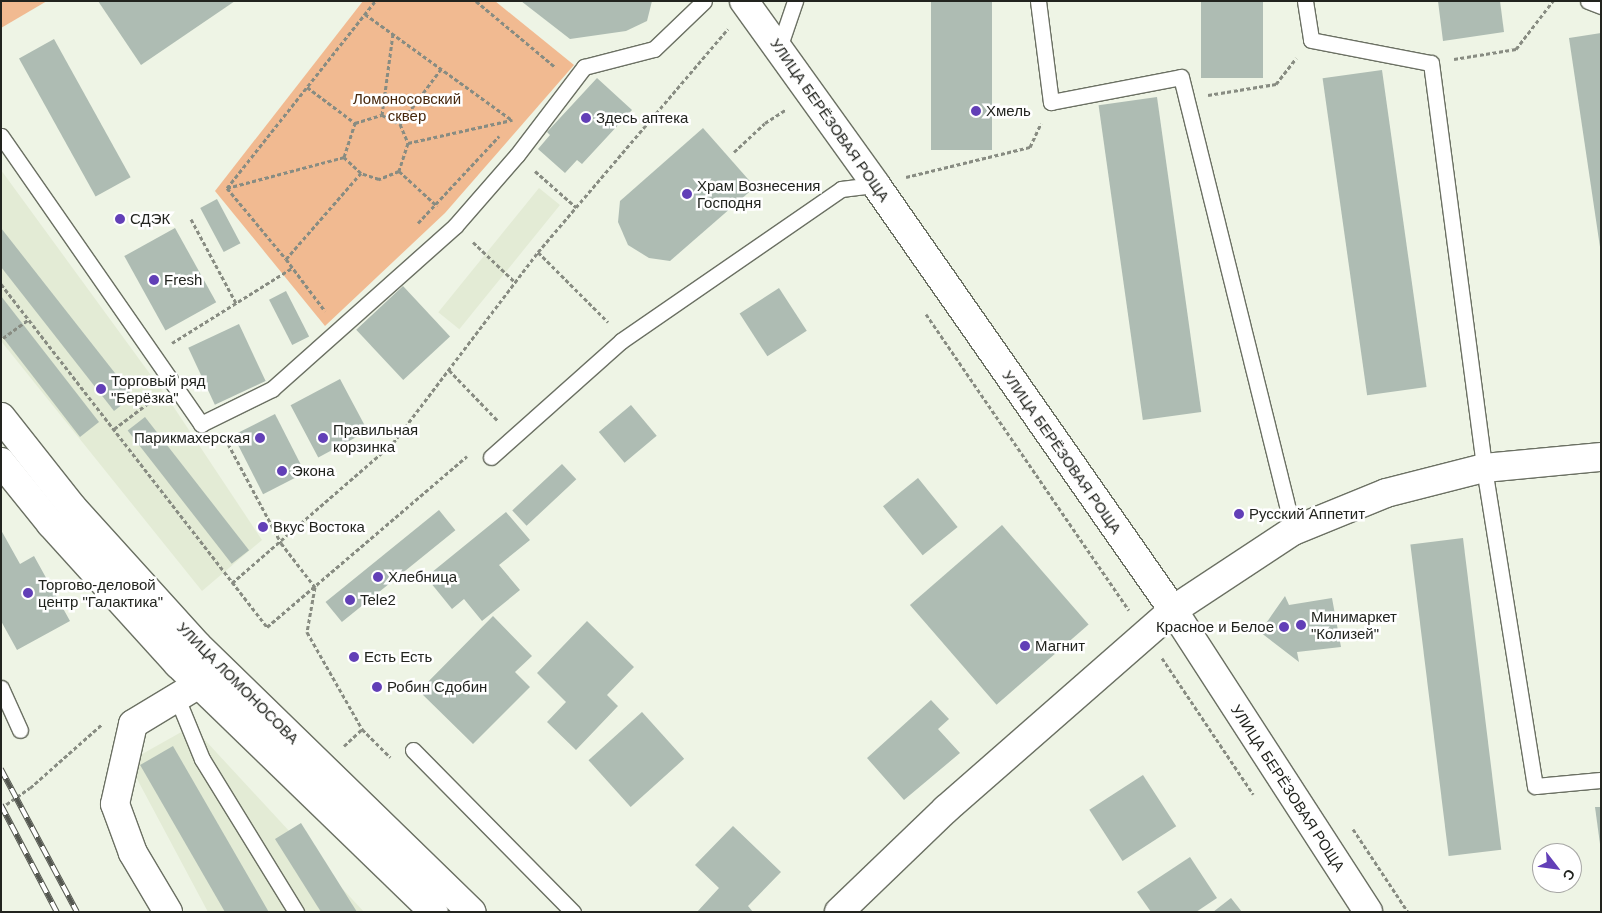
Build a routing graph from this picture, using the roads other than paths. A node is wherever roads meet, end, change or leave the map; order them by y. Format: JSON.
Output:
{"nodes":[{"id":1,"x":704,"y":1,"type":"edge"},
{"id":2,"x":744,"y":1,"type":"edge"},
{"id":3,"x":795,"y":1,"type":"edge"},
{"id":4,"x":1038,"y":1,"type":"edge"},
{"id":5,"x":1305,"y":1,"type":"edge"},
{"id":6,"x":1588,"y":1,"type":"edge"},
{"id":7,"x":1601,"y":6,"type":"edge"},
{"id":8,"x":779,"y":48,"type":"junction"},
{"id":9,"x":1,"y":136,"type":"edge"},
{"id":10,"x":876,"y":185,"type":"junction"},
{"id":11,"x":1,"y":417,"type":"edge"},
{"id":12,"x":492,"y":457,"type":"dead end"},
{"id":13,"x":1601,"y":457,"type":"edge"},
{"id":14,"x":1,"y":462,"type":"edge"},
{"id":15,"x":1484,"y":468,"type":"junction"},
{"id":16,"x":1293,"y":531,"type":"junction"},
{"id":17,"x":1173,"y":610,"type":"junction"},
{"id":18,"x":1,"y":688,"type":"edge"},
{"id":19,"x":188,"y":691,"type":"junction"},
{"id":20,"x":20,"y":730,"type":"dead end"},
{"id":21,"x":414,"y":750,"type":"dead end"},
{"id":22,"x":1601,"y":780,"type":"edge"},
{"id":23,"x":168,"y":912,"type":"edge"},
{"id":24,"x":296,"y":912,"type":"edge"},
{"id":25,"x":434,"y":912,"type":"edge"},
{"id":26,"x":472,"y":912,"type":"edge"},
{"id":27,"x":573,"y":912,"type":"edge"},
{"id":28,"x":839,"y":912,"type":"edge"},
{"id":29,"x":1368,"y":912,"type":"edge"}],
"edges":[{"from":1,"to":9,"type":"lane"},
{"from":2,"to":8,"type":"street","name":"УЛИЦА БЕРЁЗОВАЯ РОЩА"},
{"from":3,"to":8,"type":"lane"},
{"from":4,"to":16,"type":"lane"},
{"from":5,"to":15,"type":"lane"},
{"from":6,"to":7,"type":"lane"},
{"from":8,"to":10,"type":"street","name":"УЛИЦА БЕРЁЗОВАЯ РОЩА"},
{"from":10,"to":12,"type":"lane"},
{"from":10,"to":17,"type":"street","name":"УЛИЦА БЕРЁЗОВАЯ РОЩА"},
{"from":11,"to":26,"type":"street","name":"УЛИЦА ЛОМОНОСОВА"},
{"from":13,"to":15,"type":"street"},
{"from":14,"to":19,"type":"street","name":"УЛИЦА ЛОМОНОСОВА"},
{"from":15,"to":16,"type":"street"},
{"from":15,"to":22,"type":"lane"},
{"from":16,"to":17,"type":"street"},
{"from":17,"to":28,"type":"street"},
{"from":17,"to":29,"type":"street","name":"УЛИЦА БЕРЁЗОВАЯ РОЩА"},
{"from":18,"to":20,"type":"lane"},
{"from":19,"to":23,"type":"street"},
{"from":19,"to":24,"type":"lane"},
{"from":19,"to":25,"type":"street","name":"УЛИЦА ЛОМОНОСОВА"},
{"from":21,"to":27,"type":"lane"}]}
